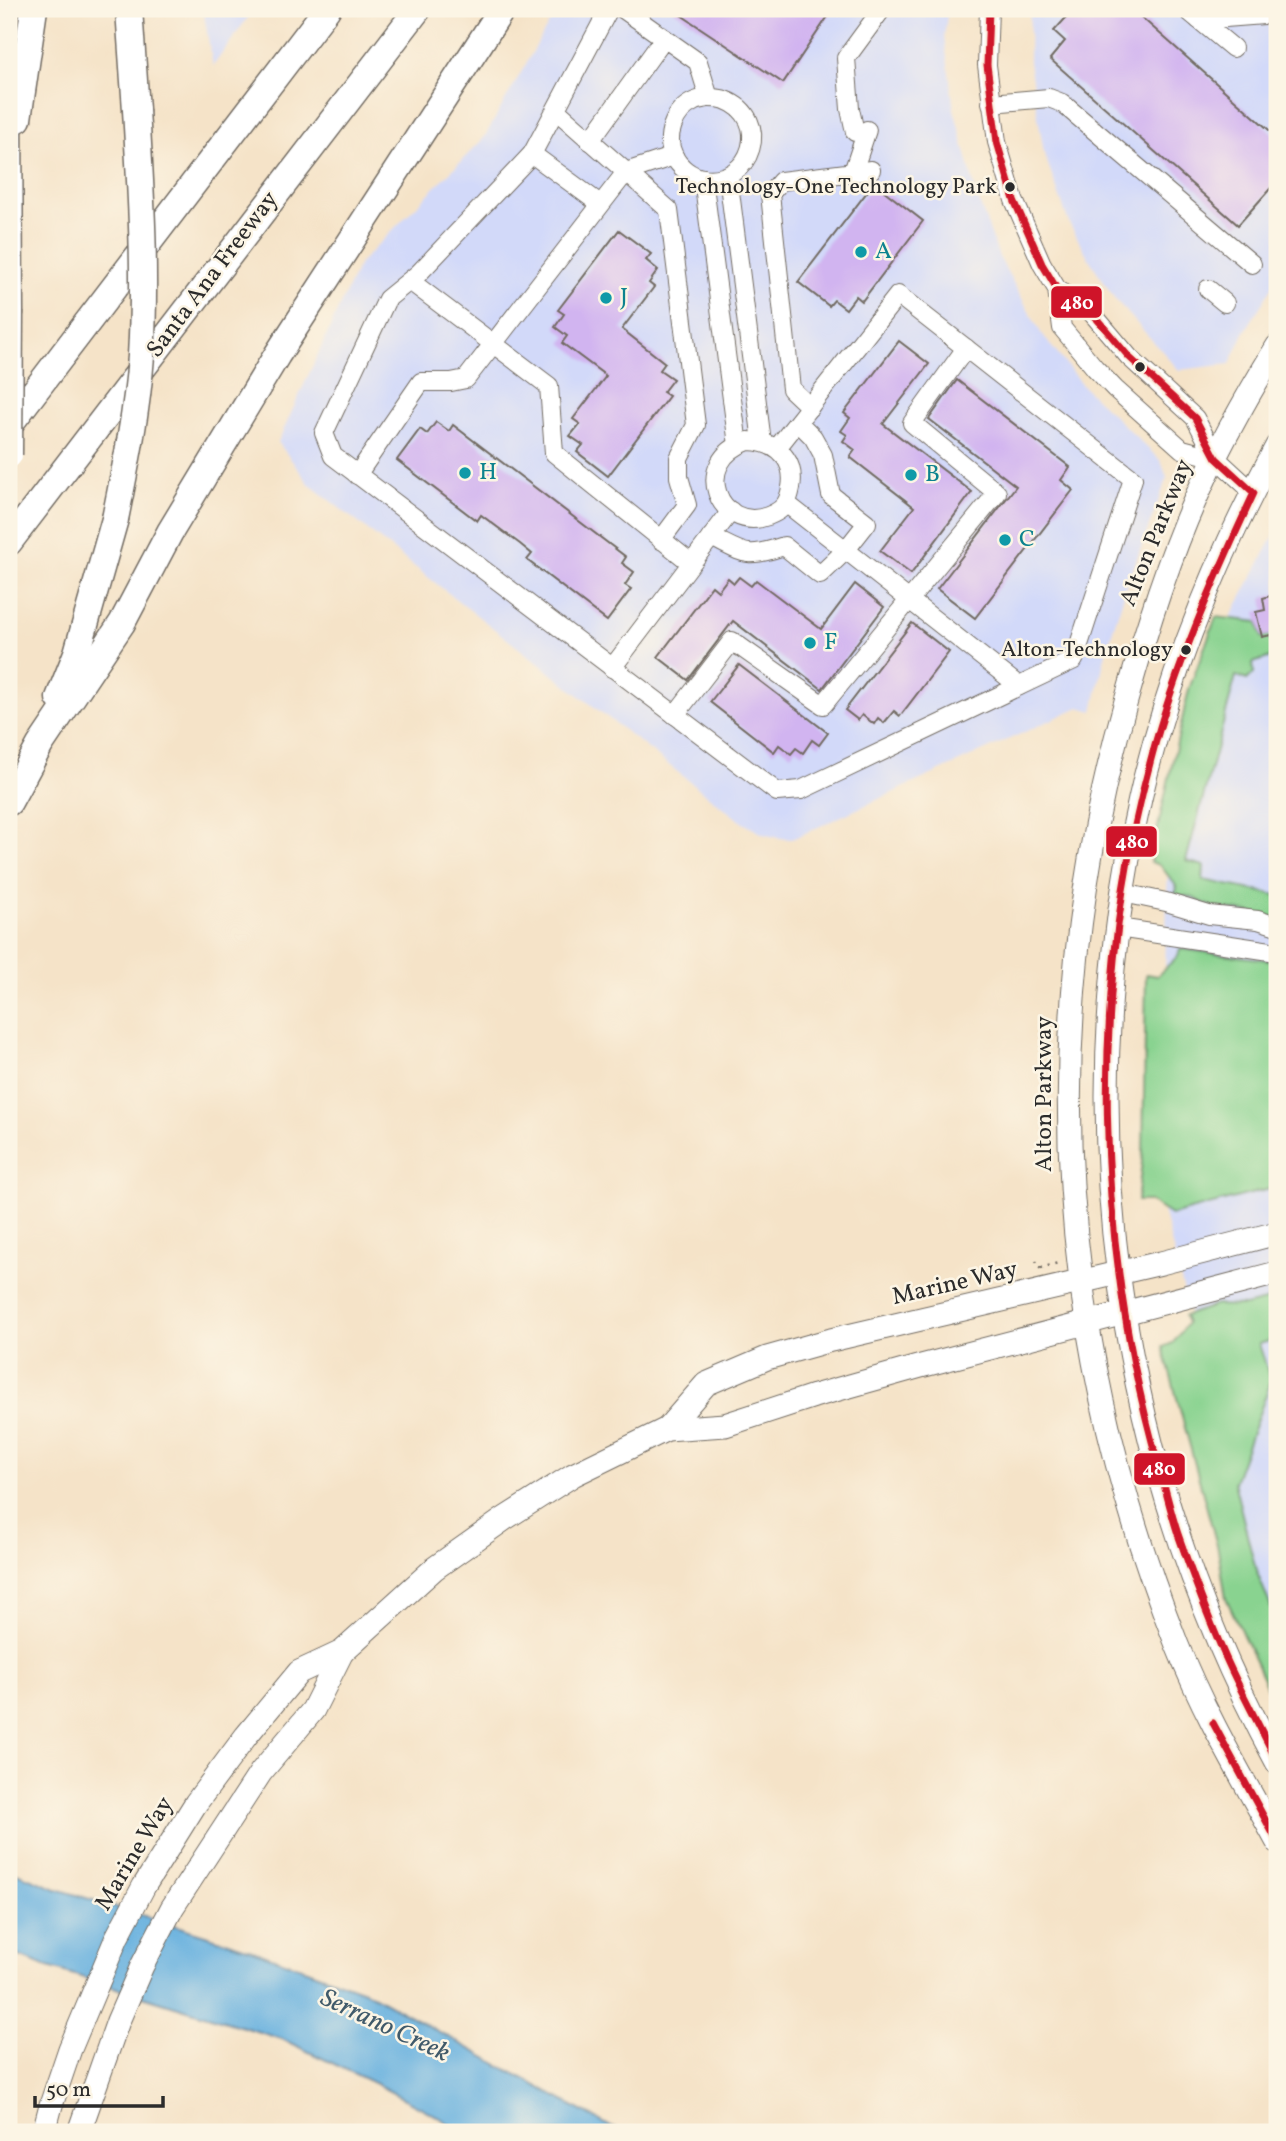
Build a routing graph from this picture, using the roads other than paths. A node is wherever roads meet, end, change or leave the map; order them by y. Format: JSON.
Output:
{"nodes":[{"id":1,"x":34,"y":9,"type":"edge"},
{"id":2,"x":129,"y":9,"type":"edge"},
{"id":3,"x":327,"y":9,"type":"edge"},
{"id":4,"x":418,"y":9,"type":"edge"},
{"id":5,"x":502,"y":9,"type":"edge"},
{"id":6,"x":609,"y":9,"type":"edge"},
{"id":7,"x":623,"y":9,"type":"edge"},
{"id":8,"x":882,"y":9,"type":"edge"},
{"id":9,"x":989,"y":9,"type":"edge"},
{"id":10,"x":1192,"y":14,"type":"edge"},
{"id":11,"x":1277,"y":14,"type":"edge"},
{"id":12,"x":664,"y":38,"type":"junction"},
{"id":13,"x":1233,"y":48,"type":"dead end"},
{"id":14,"x":9,"y":97,"type":"edge"},
{"id":15,"x":709,"y":98,"type":"junction"},
{"id":16,"x":991,"y":103,"type":"junction"},
{"id":17,"x":556,"y":110,"type":"junction"},
{"id":18,"x":590,"y":141,"type":"junction"},
{"id":19,"x":531,"y":154,"type":"junction"},
{"id":20,"x":674,"y":156,"type":"junction"},
{"id":21,"x":10,"y":169,"type":"edge"},
{"id":22,"x":626,"y":172,"type":"junction"},
{"id":23,"x":728,"y":176,"type":"junction"},
{"id":24,"x":703,"y":178,"type":"junction"},
{"id":25,"x":600,"y":204,"type":"junction"},
{"id":26,"x":1252,"y":264,"type":"dead end"},
{"id":27,"x":410,"y":281,"type":"junction"},
{"id":28,"x":1057,"y":289,"type":"junction"},
{"id":29,"x":1208,"y":289,"type":"dead end"},
{"id":30,"x":1225,"y":303,"type":"dead end"},
{"id":31,"x":10,"y":312,"type":"edge"},
{"id":32,"x":492,"y":343,"type":"junction"},
{"id":33,"x":1277,"y":347,"type":"edge"},
{"id":34,"x":966,"y":348,"type":"junction"},
{"id":35,"x":810,"y":407,"type":"junction"},
{"id":36,"x":798,"y":422,"type":"junction"},
{"id":37,"x":9,"y":425,"type":"edge"},
{"id":38,"x":738,"y":445,"type":"junction"},
{"id":39,"x":770,"y":445,"type":"junction"},
{"id":40,"x":1277,"y":446,"type":"edge"},
{"id":41,"x":9,"y":455,"type":"edge"},
{"id":42,"x":1216,"y":458,"type":"junction"},
{"id":43,"x":357,"y":475,"type":"junction"},
{"id":44,"x":1254,"y":493,"type":"junction"},
{"id":45,"x":787,"y":504,"type":"junction"},
{"id":46,"x":731,"y":511,"type":"junction"},
{"id":47,"x":711,"y":537,"type":"junction"},
{"id":48,"x":661,"y":540,"type":"junction"},
{"id":49,"x":9,"y":542,"type":"edge"},
{"id":50,"x":845,"y":551,"type":"junction"},
{"id":51,"x":691,"y":563,"type":"junction"},
{"id":52,"x":908,"y":601,"type":"junction"},
{"id":53,"x":612,"y":668,"type":"junction"},
{"id":54,"x":1019,"y":686,"type":"junction"},
{"id":55,"x":676,"y":715,"type":"junction"},
{"id":56,"x":40,"y":745,"type":"junction"},
{"id":57,"x":9,"y":802,"type":"edge"},
{"id":58,"x":1123,"y":893,"type":"junction"},
{"id":59,"x":1209,"y":915,"type":"junction"},
{"id":60,"x":1277,"y":926,"type":"edge"},
{"id":61,"x":1118,"y":928,"type":"junction"},
{"id":62,"x":1205,"y":940,"type":"junction"},
{"id":63,"x":1277,"y":952,"type":"edge"},
{"id":64,"x":1277,"y":1233,"type":"edge"},
{"id":65,"x":1117,"y":1273,"type":"junction"},
{"id":66,"x":1277,"y":1273,"type":"edge"},
{"id":67,"x":1080,"y":1281,"type":"junction"},
{"id":68,"x":1124,"y":1312,"type":"junction"},
{"id":69,"x":1087,"y":1323,"type":"junction"},
{"id":70,"x":667,"y":1429,"type":"junction"},
{"id":71,"x":342,"y":1652,"type":"junction"},
{"id":72,"x":1277,"y":1762,"type":"edge"},
{"id":73,"x":1277,"y":1841,"type":"edge"},
{"id":74,"x":44,"y":2132,"type":"edge"},
{"id":75,"x":79,"y":2132,"type":"edge"}],
"edges":[{"from":1,"to":21,"type":"highway"},
{"from":2,"to":56,"type":"highway","bridge":true},
{"from":3,"to":37,"type":"highway"},
{"from":4,"to":49,"type":"highway","name":"Santa Ana Freeway"},
{"from":5,"to":56,"type":"highway"},
{"from":6,"to":17,"type":"street"},
{"from":7,"to":12,"type":"street"},
{"from":8,"to":35,"type":"street"},
{"from":9,"to":16,"type":"street"},
{"from":10,"to":11,"type":"street"},
{"from":10,"to":13,"type":"street"},
{"from":12,"to":15,"type":"street"},
{"from":12,"to":18,"type":"street"},
{"from":14,"to":21,"type":"highway"},
{"from":15,"to":20,"type":"street"},
{"from":15,"to":23,"type":"street"},
{"from":16,"to":26,"type":"street"},
{"from":16,"to":28,"type":"street"},
{"from":17,"to":18,"type":"street"},
{"from":17,"to":19,"type":"street"},
{"from":18,"to":22,"type":"street"},
{"from":19,"to":25,"type":"street"},
{"from":19,"to":27,"type":"street"},
{"from":20,"to":22,"type":"street"},
{"from":20,"to":24,"type":"street"},
{"from":21,"to":31,"type":"highway"},
{"from":22,"to":25,"type":"street"},
{"from":22,"to":48,"type":"street"},
{"from":23,"to":24,"type":"street"},
{"from":23,"to":39,"type":"street"},
{"from":24,"to":38,"type":"street"},
{"from":25,"to":32,"type":"street"},
{"from":27,"to":32,"type":"street"},
{"from":27,"to":43,"type":"street"},
{"from":28,"to":42,"type":"street"},
{"from":28,"to":42,"type":"street"},
{"from":29,"to":30,"type":"street"},
{"from":31,"to":41,"type":"highway","bridge":true},
{"from":32,"to":43,"type":"street"},
{"from":32,"to":48,"type":"street"},
{"from":33,"to":42,"type":"main road","name":"Alton Parkway"},
{"from":34,"to":35,"type":"street"},
{"from":34,"to":52,"type":"street"},
{"from":34,"to":54,"type":"street"},
{"from":35,"to":36,"type":"street"},
{"from":36,"to":39,"type":"street"},
{"from":36,"to":50,"type":"street"},
{"from":38,"to":39,"type":"street"},
{"from":38,"to":46,"type":"street"},
{"from":39,"to":45,"type":"street"},
{"from":40,"to":44,"type":"main road"},
{"from":42,"to":44,"type":"street"},
{"from":42,"to":67,"type":"main road","name":"Alton Parkway"},
{"from":43,"to":53,"type":"street"},
{"from":44,"to":58,"type":"main road"},
{"from":45,"to":46,"type":"street"},
{"from":45,"to":50,"type":"street"},
{"from":46,"to":47,"type":"street"},
{"from":47,"to":50,"type":"street"},
{"from":47,"to":51,"type":"street"},
{"from":48,"to":51,"type":"street"},
{"from":50,"to":52,"type":"street"},
{"from":51,"to":53,"type":"street"},
{"from":52,"to":54,"type":"street"},
{"from":52,"to":55,"type":"street"},
{"from":53,"to":55,"type":"street"},
{"from":54,"to":55,"type":"street"},
{"from":56,"to":57,"type":"highway"},
{"from":58,"to":59,"type":"street"},
{"from":58,"to":61,"type":"main road"},
{"from":59,"to":60,"type":"street"},
{"from":59,"to":62,"type":"street"},
{"from":61,"to":62,"type":"street"},
{"from":61,"to":65,"type":"main road"},
{"from":62,"to":63,"type":"street"},
{"from":64,"to":65,"type":"main road","name":"Marine Way"},
{"from":65,"to":67,"type":"main road","name":"Marine Way"},
{"from":65,"to":68,"type":"main road"},
{"from":66,"to":68,"type":"main road","name":"Marine Way"},
{"from":67,"to":69,"type":"main road","name":"Alton Parkway"},
{"from":67,"to":70,"type":"main road","name":"Marine Way"},
{"from":68,"to":69,"type":"main road","name":"Marine Way"},
{"from":68,"to":72,"type":"main road"},
{"from":69,"to":70,"type":"main road","name":"Marine Way"},
{"from":69,"to":73,"type":"main road","name":"Alton Parkway"},
{"from":70,"to":71,"type":"main road","name":"Marine Way"},
{"from":71,"to":74,"type":"main road","name":"Marine Way"},
{"from":71,"to":75,"type":"main road","name":"Marine Way"}]}
